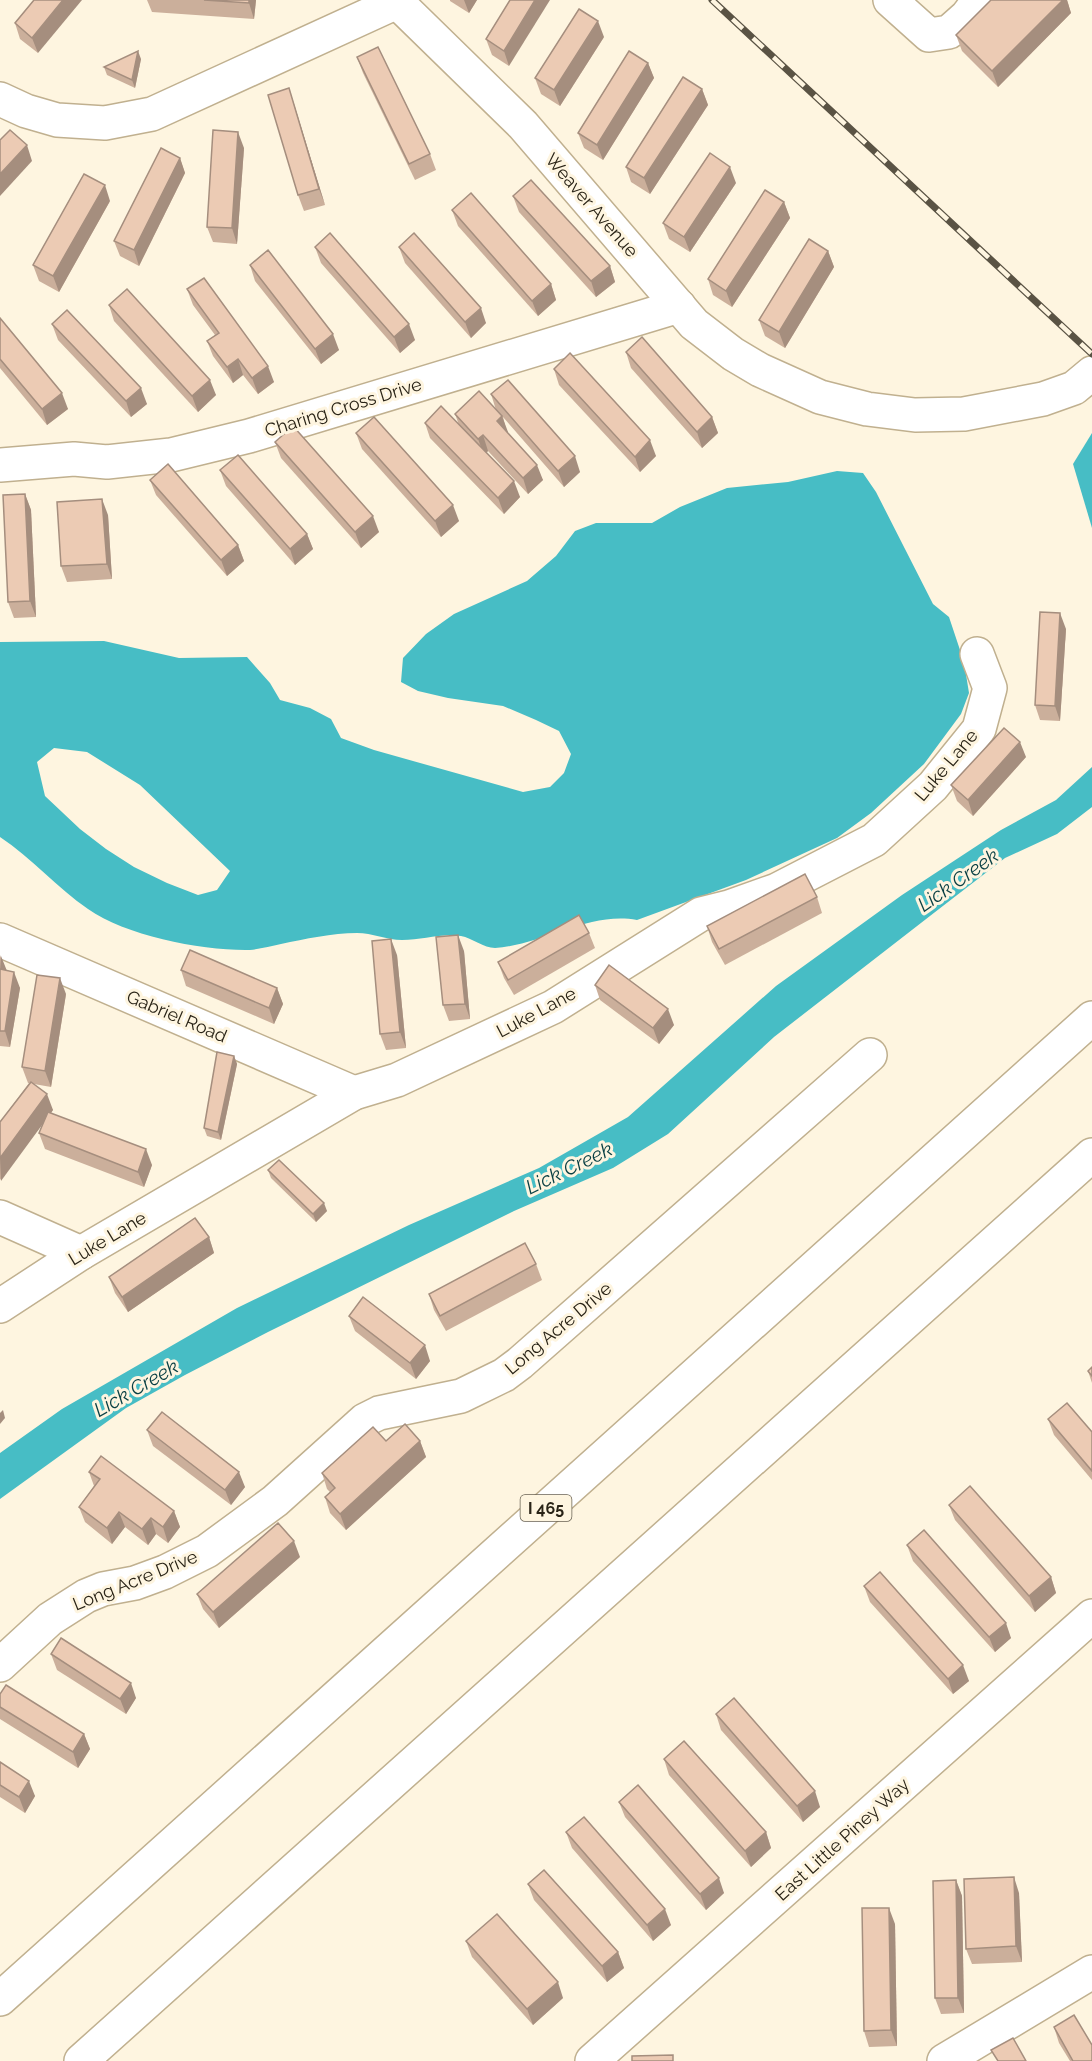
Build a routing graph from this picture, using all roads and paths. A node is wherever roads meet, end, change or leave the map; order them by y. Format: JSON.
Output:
{"nodes":[{"id":1,"x":890,"y":0,"type":"edge"},
{"id":2,"x":979,"y":0,"type":"edge"},
{"id":3,"x":396,"y":1,"type":"edge"},
{"id":4,"x":0,"y":99,"type":"edge"},
{"id":5,"x":679,"y":306,"type":"junction"},
{"id":6,"x":1092,"y":373,"type":"edge"},
{"id":7,"x":0,"y":465,"type":"edge"},
{"id":8,"x":977,"y":654,"type":"dead end"},
{"id":9,"x":0,"y":940,"type":"edge"},
{"id":10,"x":1092,"y":1018,"type":"edge"},
{"id":11,"x":870,"y":1055,"type":"dead end"},
{"id":12,"x":354,"y":1093,"type":"junction"},
{"id":13,"x":1092,"y":1155,"type":"edge"},
{"id":14,"x":0,"y":1217,"type":"edge"},
{"id":15,"x":81,"y":1253,"type":"junction"},
{"id":16,"x":0,"y":1306,"type":"edge"},
{"id":17,"x":1092,"y":1616,"type":"edge"},
{"id":18,"x":0,"y":1665,"type":"edge"},
{"id":19,"x":1092,"y":1972,"type":"edge"},
{"id":20,"x":0,"y":1999,"type":"edge"},
{"id":21,"x":81,"y":2061,"type":"edge"},
{"id":22,"x":592,"y":2061,"type":"edge"},
{"id":23,"x":944,"y":2061,"type":"edge"}],
"edges":[{"from":1,"to":2,"type":"main road"},
{"from":3,"to":4,"type":"main road"},
{"from":3,"to":5,"type":"main road","name":"Weaver Avenue"},
{"from":5,"to":6,"type":"main road","name":"Weaver Avenue"},
{"from":5,"to":7,"type":"main road","name":"Charing Cross Drive"},
{"from":8,"to":12,"type":"main road","name":"Luke Lane"},
{"from":9,"to":12,"type":"main road","name":"Gabriel Road"},
{"from":10,"to":20,"type":"main road","number":"I 465"},
{"from":11,"to":18,"type":"main road","name":"Long Acre Drive"},
{"from":12,"to":15,"type":"main road","name":"Luke Lane"},
{"from":13,"to":21,"type":"main road"},
{"from":14,"to":15,"type":"main road"},
{"from":15,"to":16,"type":"main road","name":"Luke Lane"},
{"from":17,"to":22,"type":"main road","name":"East Little Piney Way"},
{"from":19,"to":23,"type":"main road"}]}
